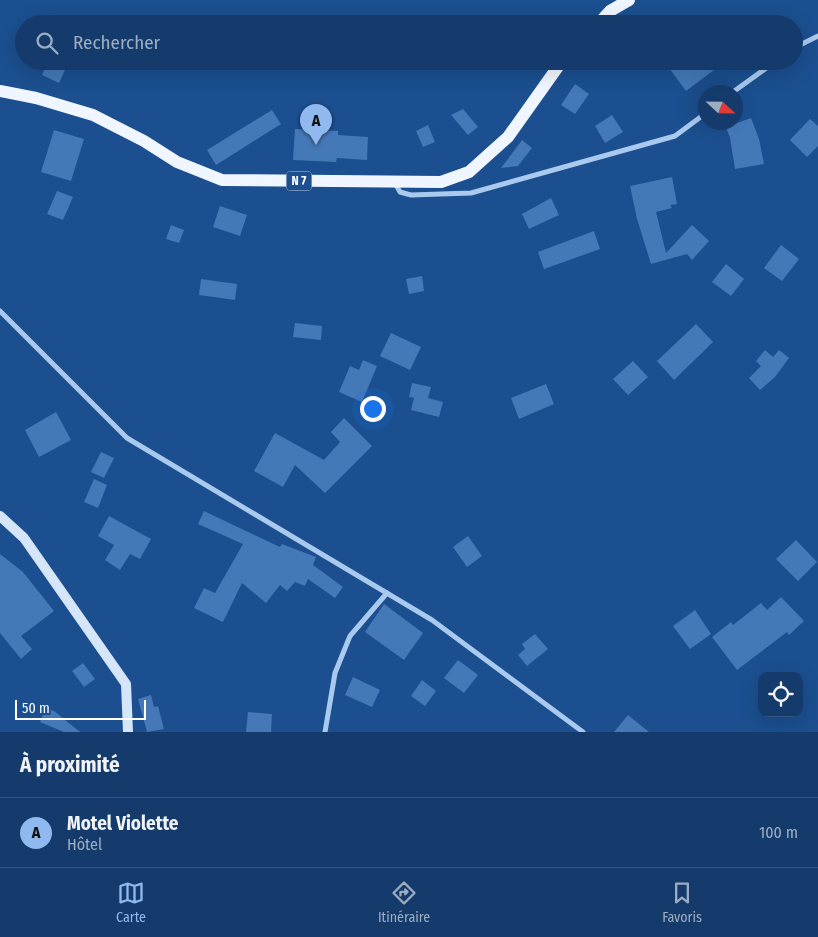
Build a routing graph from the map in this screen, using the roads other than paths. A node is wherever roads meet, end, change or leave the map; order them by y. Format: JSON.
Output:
{"nodes":[{"id":1,"x":629,"y":0,"type":"edge"},
{"id":2,"x":606,"y":15,"type":"edge"},
{"id":3,"x":818,"y":36,"type":"edge"},
{"id":4,"x":803,"y":44,"type":"edge"},
{"id":5,"x":556,"y":70,"type":"edge"},
{"id":6,"x":764,"y":70,"type":"edge"},
{"id":7,"x":743,"y":85,"type":"edge"},
{"id":8,"x":0,"y":91,"type":"edge"},
{"id":9,"x":698,"y":119,"type":"edge"},
{"id":10,"x":394,"y":181,"type":"junction"},
{"id":11,"x":0,"y":311,"type":"edge"},
{"id":12,"x":0,"y":516,"type":"edge"},
{"id":13,"x":387,"y":593,"type":"junction"},
{"id":14,"x":128,"y":732,"type":"edge"},
{"id":15,"x":325,"y":732,"type":"edge"},
{"id":16,"x":583,"y":732,"type":"edge"}],
"edges":[{"from":1,"to":2,"type":"main road"},
{"from":3,"to":4,"type":"street"},
{"from":5,"to":10,"type":"main road","number":"N 7"},
{"from":6,"to":7,"type":"street"},
{"from":8,"to":10,"type":"main road","number":"N 7"},
{"from":9,"to":10,"type":"street"},
{"from":11,"to":13,"type":"street"},
{"from":12,"to":14,"type":"street"},
{"from":13,"to":15,"type":"street"},
{"from":13,"to":16,"type":"street"}]}
